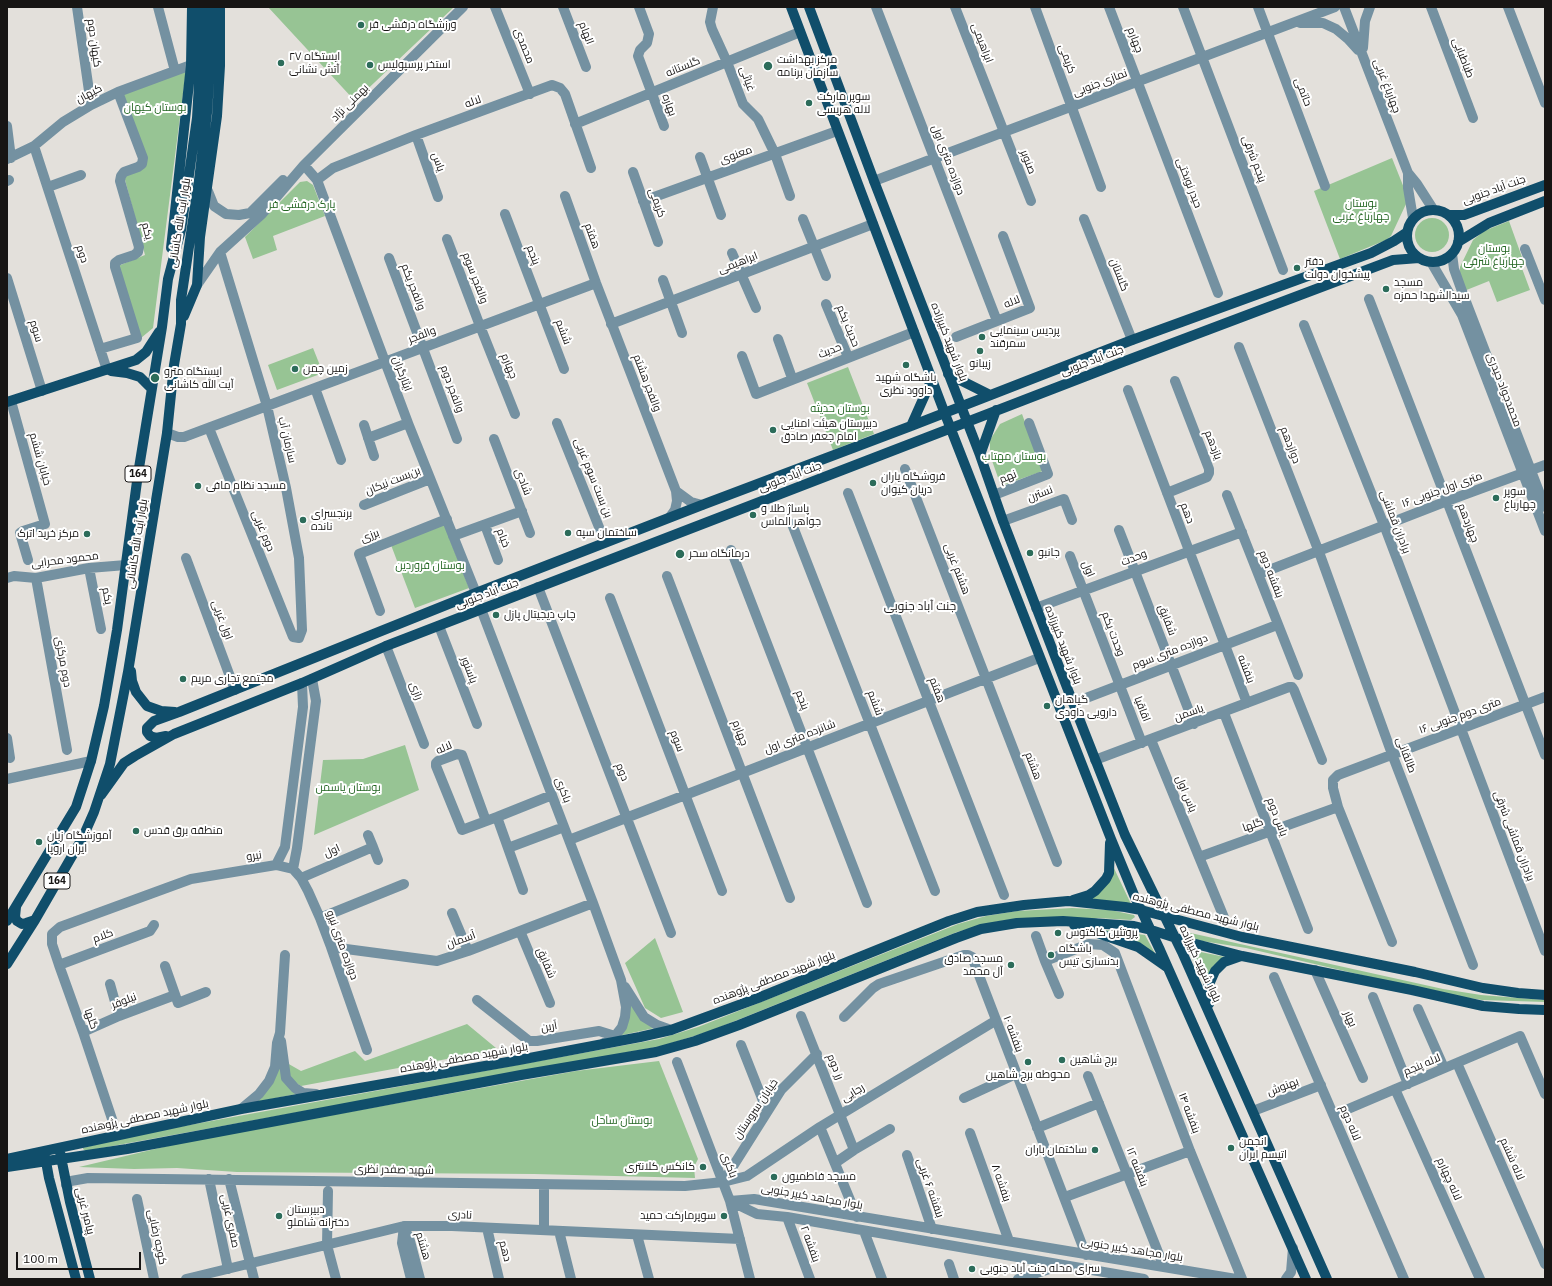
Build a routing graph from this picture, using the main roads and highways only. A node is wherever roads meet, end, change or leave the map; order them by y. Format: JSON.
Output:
{"nodes":[{"id":1,"x":192,"y":7,"type":"edge"},
{"id":2,"x":201,"y":7,"type":"edge"},
{"id":3,"x":211,"y":7,"type":"edge"},
{"id":4,"x":220,"y":7,"type":"edge"},
{"id":5,"x":791,"y":7,"type":"edge"},
{"id":6,"x":809,"y":7,"type":"edge"},
{"id":7,"x":1545,"y":185,"type":"edge"},
{"id":8,"x":1545,"y":201,"type":"edge"},
{"id":9,"x":1449,"y":215,"type":"junction"},
{"id":10,"x":1406,"y":233,"type":"junction"},
{"id":11,"x":1458,"y":242,"type":"junction"},
{"id":12,"x":1418,"y":258,"type":"junction"},
{"id":13,"x":168,"y":279,"type":"junction"},
{"id":14,"x":181,"y":324,"type":"junction"},
{"id":15,"x":162,"y":327,"type":"junction"},
{"id":16,"x":107,"y":370,"type":"junction"},
{"id":17,"x":948,"y":374,"type":"junction"},
{"id":18,"x":932,"y":379,"type":"junction"},
{"id":19,"x":151,"y":388,"type":"junction"},
{"id":20,"x":990,"y":395,"type":"junction"},
{"id":21,"x":9,"y":402,"type":"edge"},
{"id":22,"x":960,"y":407,"type":"junction"},
{"id":23,"x":996,"y":410,"type":"junction"},
{"id":24,"x":945,"y":414,"type":"junction"},
{"id":25,"x":966,"y":421,"type":"junction"},
{"id":26,"x":911,"y":426,"type":"junction"},
{"id":27,"x":951,"y":428,"type":"junction"},
{"id":28,"x":980,"y":454,"type":"junction"},
{"id":29,"x":133,"y":640,"type":"junction"},
{"id":30,"x":179,"y":712,"type":"junction"},
{"id":31,"x":174,"y":734,"type":"junction"},
{"id":32,"x":100,"y":795,"type":"junction"},
{"id":33,"x":1110,"y":838,"type":"junction"},
{"id":34,"x":1068,"y":901,"type":"junction"},
{"id":35,"x":16,"y":907,"type":"junction"},
{"id":36,"x":1141,"y":910,"type":"junction"},
{"id":37,"x":1164,"y":916,"type":"junction"},
{"id":38,"x":35,"y":920,"type":"junction"},
{"id":39,"x":7,"y":921,"type":"edge"},
{"id":40,"x":1063,"y":921,"type":"junction"},
{"id":41,"x":1151,"y":930,"type":"junction"},
{"id":42,"x":1175,"y":938,"type":"junction"},
{"id":43,"x":7,"y":951,"type":"edge"},
{"id":44,"x":1242,"y":956,"type":"junction"},
{"id":45,"x":7,"y":963,"type":"edge"},
{"id":46,"x":1168,"y":968,"type":"junction"},
{"id":47,"x":1545,"y":995,"type":"edge"},
{"id":48,"x":1545,"y":1010,"type":"edge"},
{"id":49,"x":1212,"y":1020,"type":"junction"},
{"id":50,"x":59,"y":1148,"type":"junction"},
{"id":51,"x":45,"y":1157,"type":"junction"},
{"id":52,"x":7,"y":1159,"type":"edge"},
{"id":53,"x":61,"y":1159,"type":"junction"},
{"id":54,"x":7,"y":1167,"type":"edge"},
{"id":55,"x":76,"y":1279,"type":"edge"},
{"id":56,"x":90,"y":1279,"type":"edge"},
{"id":57,"x":1306,"y":1279,"type":"edge"},
{"id":58,"x":1327,"y":1279,"type":"edge"}],
"edges":[{"from":1,"to":13,"type":"main road"},
{"from":2,"to":13,"type":"main road","name":"بلوار آیت الله کاشانی","number":"164"},
{"from":3,"to":14,"type":"main road","name":"بلوار آیت الله کاشانی","number":"164"},
{"from":4,"to":14,"type":"main road"},
{"from":5,"to":18,"type":"main road"},
{"from":6,"to":17,"type":"main road","name":"بلوار شهید کبیرزاده"},
{"from":7,"to":9,"type":"main road","name":"جنت آباد جنوبی"},
{"from":8,"to":11,"type":"main road"},
{"from":9,"to":10,"type":"main road"},
{"from":9,"to":11,"type":"main road"},
{"from":10,"to":12,"type":"main road"},
{"from":10,"to":20,"type":"main road","name":"جنت آباد جنوبی"},
{"from":11,"to":12,"type":"main road"},
{"from":12,"to":23,"type":"main road","name":"جنت آباد جنوبی"},
{"from":13,"to":15,"type":"main road","name":"بلوار آیت الله کاشانی","number":"164"},
{"from":14,"to":29,"type":"main road","name":"بلوار آیت الله کاشانی","number":"164"},
{"from":15,"to":16,"type":"main road"},
{"from":15,"to":19,"type":"main road","name":"بلوار آیت الله کاشانی","number":"164"},
{"from":16,"to":19,"type":"main road"},
{"from":16,"to":21,"type":"main road"},
{"from":17,"to":20,"type":"main road"},
{"from":17,"to":22,"type":"main road","name":"بلوار شهید کبیرزاده"},
{"from":18,"to":24,"type":"main road"},
{"from":18,"to":26,"type":"main road"},
{"from":19,"to":35,"type":"main road","name":"بلوار آیت الله کاشانی","number":"164"},
{"from":20,"to":22,"type":"main road","name":"جنت آباد جنوبی"},
{"from":22,"to":24,"type":"main road","name":"جنت آباد جنوبی"},
{"from":22,"to":25,"type":"main road","name":"بلوار شهید کبیرزاده"},
{"from":23,"to":25,"type":"main road","name":"جنت آباد جنوبی"},
{"from":23,"to":28,"type":"main road"},
{"from":24,"to":26,"type":"main road","name":"جنت آباد جنوبی"},
{"from":24,"to":27,"type":"main road"},
{"from":25,"to":27,"type":"main road","name":"جنت آباد جنوبی"},
{"from":25,"to":28,"type":"main road","name":"بلوار شهید کبیرزاده"},
{"from":26,"to":30,"type":"main road","name":"جنت آباد جنوبی"},
{"from":27,"to":31,"type":"main road","name":"جنت آباد جنوبی"},
{"from":27,"to":33,"type":"main road"},
{"from":28,"to":37,"type":"main road","name":"بلوار شهید کبیرزاده"},
{"from":29,"to":30,"type":"main road"},
{"from":29,"to":32,"type":"main road","name":"بلوار آیت الله کاشانی","number":"164"},
{"from":30,"to":31,"type":"main road","name":"جنت آباد جنوبی"},
{"from":31,"to":32,"type":"main road"},
{"from":32,"to":38,"type":"main road","name":"بلوار آیت الله کاشانی","number":"164"},
{"from":33,"to":34,"type":"main road"},
{"from":33,"to":36,"type":"main road"},
{"from":34,"to":36,"type":"main road","name":"بلوار شهید مصطفی پژوهنده"},
{"from":34,"to":50,"type":"main road","name":"بلوار شهید مصطفی پژوهنده"},
{"from":35,"to":38,"type":"main road"},
{"from":35,"to":39,"type":"main road","name":"بلوار آیت الله کاشانی","number":"164"},
{"from":36,"to":37,"type":"main road","name":"بلوار شهید مصطفی پژوهنده"},
{"from":36,"to":41,"type":"main road"},
{"from":37,"to":42,"type":"main road","name":"بلوار شهید کبیرزاده"},
{"from":37,"to":47,"type":"main road","name":"بلوار شهید مصطفی پژوهنده"},
{"from":38,"to":45,"type":"main road","name":"بلوار آیت الله کاشانی","number":"164"},
{"from":40,"to":41,"type":"main road","name":"بلوار شهید مصطفی پژوهنده"},
{"from":40,"to":46,"type":"main road"},
{"from":40,"to":53,"type":"main road","name":"بلوار شهید مصطفی پژوهنده"},
{"from":41,"to":42,"type":"main road","name":"بلوار شهید مصطفی پژوهنده"},
{"from":41,"to":46,"type":"main road"},
{"from":42,"to":44,"type":"main road","name":"بلوار شهید مصطفی پژوهنده"},
{"from":42,"to":49,"type":"main road","name":"بلوار شهید کبیرزاده"},
{"from":43,"to":45,"type":"main road"},
{"from":44,"to":48,"type":"main road","name":"بلوار شهید مصطفی پژوهنده"},
{"from":44,"to":49,"type":"main road"},
{"from":46,"to":57,"type":"main road"},
{"from":49,"to":58,"type":"main road","name":"بلوار شهید کبیرزاده"},
{"from":50,"to":51,"type":"main road","name":"بلوار شهید مصطفی پژوهنده"},
{"from":50,"to":53,"type":"main road","name":"پیامبر غربی"},
{"from":51,"to":52,"type":"main road","name":"بلوار شهید مصطفی پژوهنده"},
{"from":51,"to":53,"type":"main road","name":"بلوار شهید مصطفی پژوهنده"},
{"from":51,"to":54,"type":"main road","name":"بلوار شهید مصطفی پژوهنده"},
{"from":51,"to":55,"type":"main road"},
{"from":53,"to":56,"type":"main road","name":"پیامبر غربی"}]}
